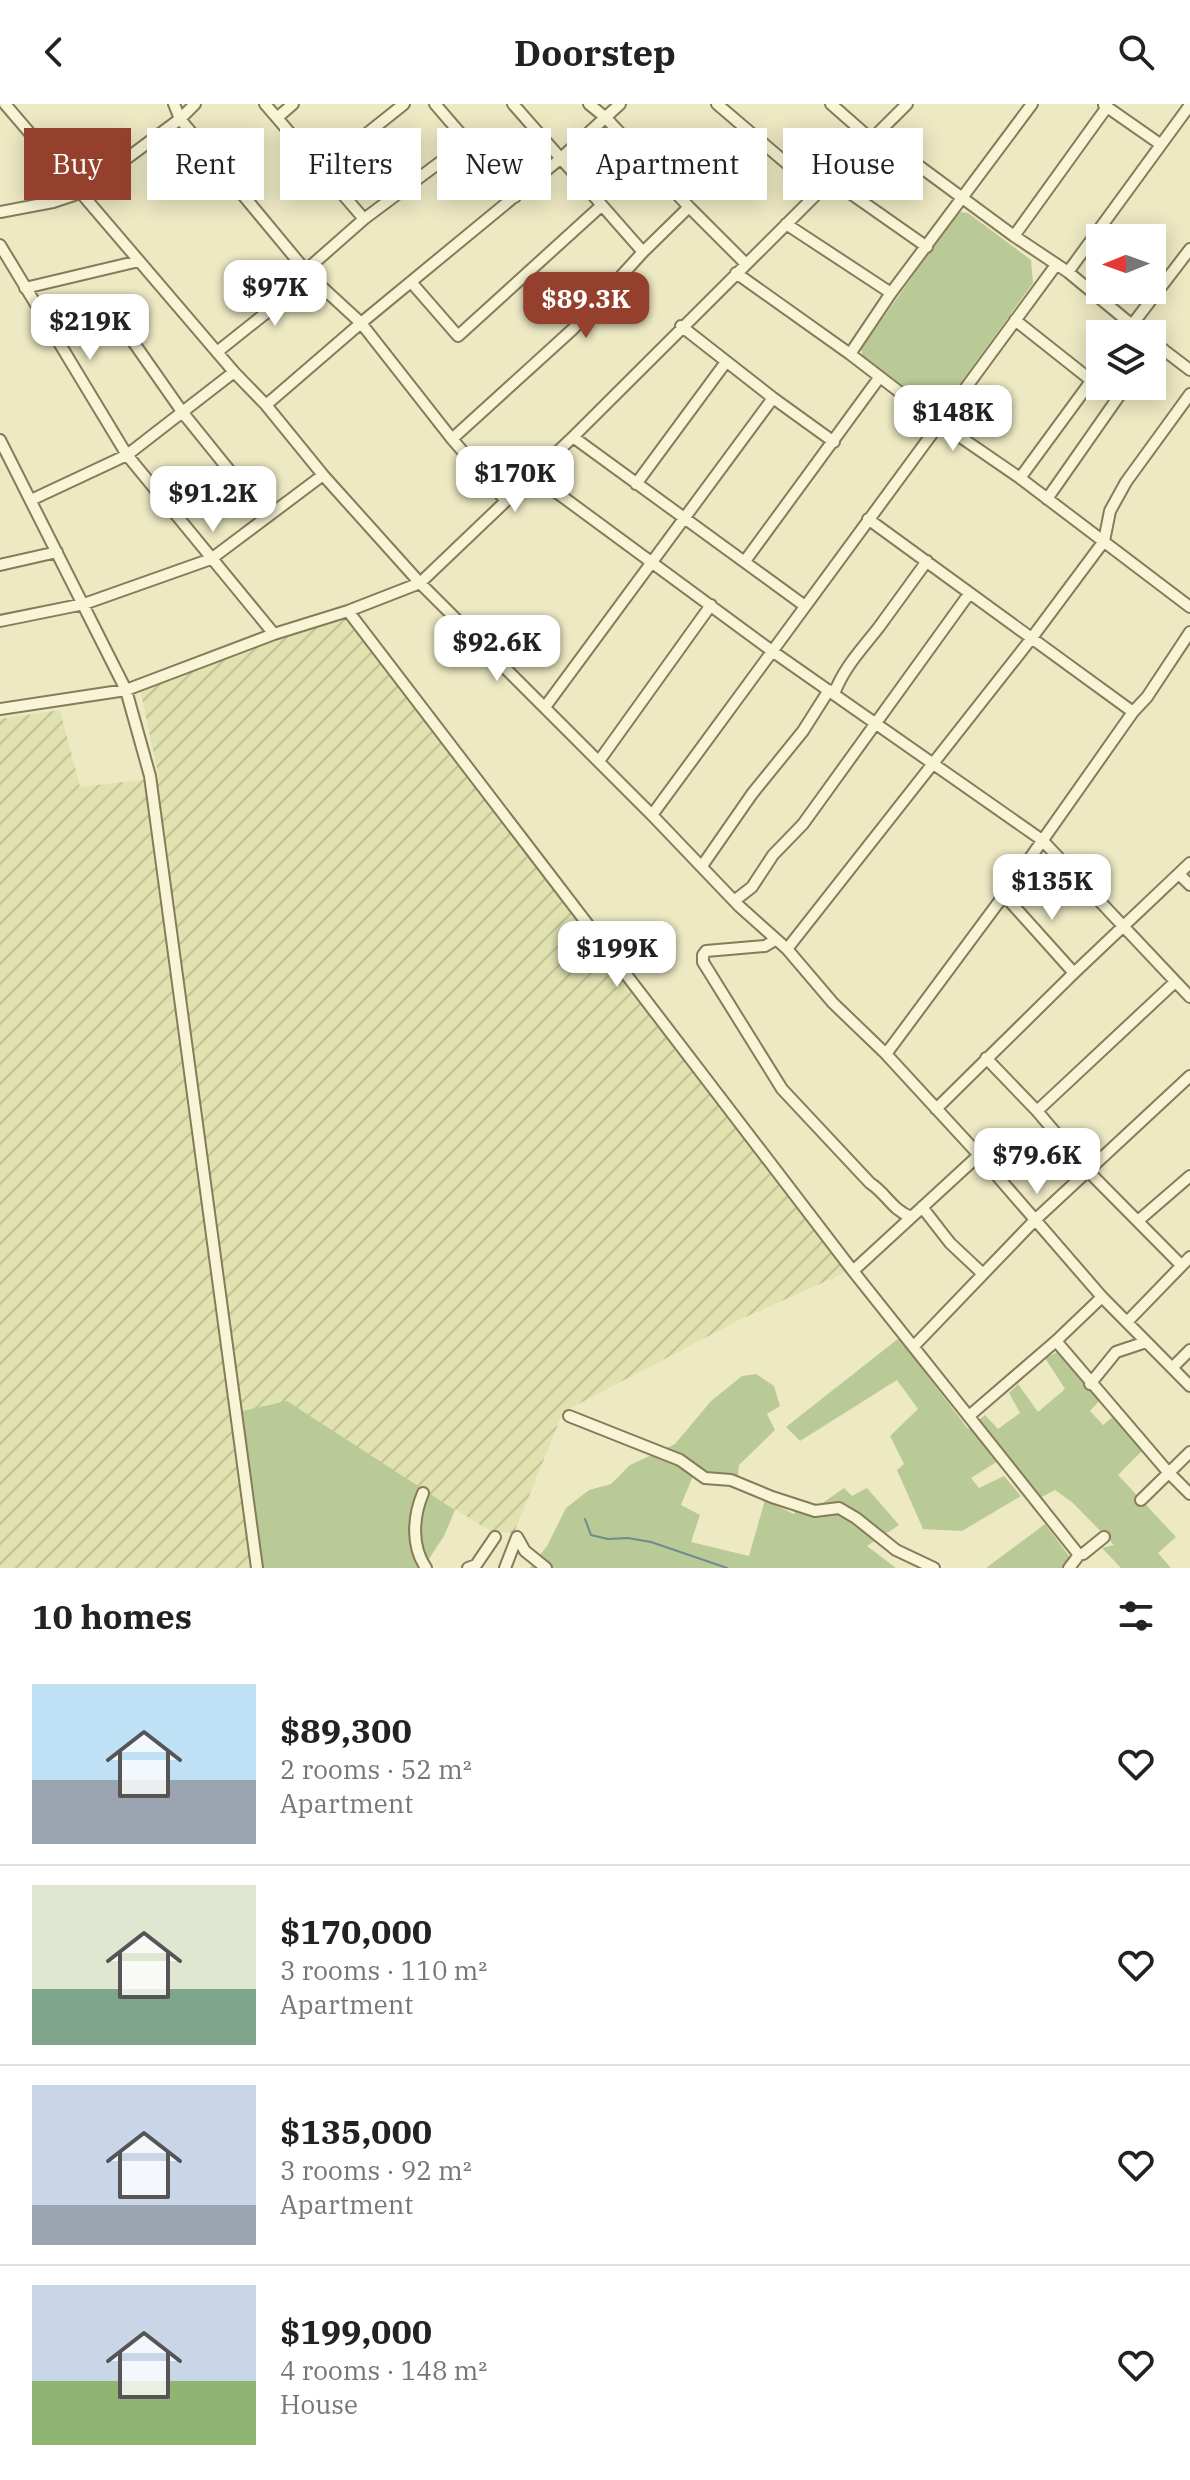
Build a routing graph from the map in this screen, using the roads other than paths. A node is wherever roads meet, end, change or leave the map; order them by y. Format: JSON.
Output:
{"nodes":[{"id":1,"x":5,"y":104,"type":"edge"},
{"id":2,"x":174,"y":104,"type":"edge"},
{"id":3,"x":195,"y":104,"type":"edge"},
{"id":4,"x":265,"y":104,"type":"edge"},
{"id":5,"x":293,"y":104,"type":"edge"},
{"id":6,"x":404,"y":104,"type":"edge"},
{"id":7,"x":435,"y":104,"type":"edge"},
{"id":8,"x":513,"y":104,"type":"edge"},
{"id":9,"x":589,"y":104,"type":"edge"},
{"id":10,"x":620,"y":104,"type":"edge"},
{"id":11,"x":717,"y":104,"type":"edge"},
{"id":12,"x":831,"y":104,"type":"edge"},
{"id":13,"x":907,"y":104,"type":"edge"},
{"id":14,"x":1032,"y":104,"type":"edge"},
{"id":15,"x":1190,"y":105,"type":"edge"},
{"id":16,"x":1105,"y":106,"type":"edge"},
{"id":17,"x":278,"y":117,"type":"junction"},
{"id":18,"x":606,"y":118,"type":"junction"},
{"id":19,"x":180,"y":119,"type":"junction"},
{"id":20,"x":25,"y":128,"type":"edge"},
{"id":21,"x":287,"y":128,"type":"edge"},
{"id":22,"x":374,"y":128,"type":"edge"},
{"id":23,"x":455,"y":128,"type":"edge"},
{"id":24,"x":862,"y":128,"type":"edge"},
{"id":25,"x":884,"y":128,"type":"edge"},
{"id":26,"x":1160,"y":144,"type":"junction"},
{"id":27,"x":131,"y":155,"type":"edge"},
{"id":28,"x":560,"y":159,"type":"junction"},
{"id":29,"x":783,"y":160,"type":"edge"},
{"id":30,"x":437,"y":164,"type":"edge"},
{"id":31,"x":551,"y":167,"type":"edge"},
{"id":32,"x":923,"y":170,"type":"edge"},
{"id":33,"x":963,"y":197,"type":"junction"},
{"id":34,"x":59,"y":200,"type":"edge"},
{"id":35,"x":86,"y":200,"type":"edge"},
{"id":36,"x":347,"y":200,"type":"edge"},
{"id":37,"x":511,"y":200,"type":"edge"},
{"id":38,"x":810,"y":200,"type":"edge"},
{"id":39,"x":860,"y":200,"type":"edge"},
{"id":40,"x":601,"y":206,"type":"junction"},
{"id":41,"x":689,"y":207,"type":"junction"},
{"id":42,"x":0,"y":212,"type":"edge"},
{"id":43,"x":364,"y":219,"type":"junction"},
{"id":44,"x":786,"y":224,"type":"junction"},
{"id":45,"x":1014,"y":236,"type":"junction"},
{"id":46,"x":0,"y":245,"type":"edge"},
{"id":47,"x":927,"y":247,"type":"junction"},
{"id":48,"x":1190,"y":249,"type":"edge"},
{"id":49,"x":643,"y":252,"type":"junction"},
{"id":50,"x":139,"y":261,"type":"junction"},
{"id":51,"x":745,"y":263,"type":"junction"},
{"id":52,"x":1056,"y":265,"type":"junction"},
{"id":53,"x":1068,"y":272,"type":"junction"},
{"id":54,"x":736,"y":273,"type":"junction"},
{"id":55,"x":308,"y":274,"type":"junction"},
{"id":56,"x":411,"y":282,"type":"junction"},
{"id":57,"x":25,"y":288,"type":"junction"},
{"id":58,"x":891,"y":293,"type":"junction"},
{"id":59,"x":1015,"y":320,"type":"junction"},
{"id":60,"x":1118,"y":320,"type":"edge"},
{"id":61,"x":1136,"y":320,"type":"edge"},
{"id":62,"x":361,"y":323,"type":"junction"},
{"id":63,"x":681,"y":326,"type":"junction"},
{"id":64,"x":134,"y":343,"type":"dead end"},
{"id":65,"x":217,"y":352,"type":"junction"},
{"id":66,"x":850,"y":354,"type":"junction"},
{"id":67,"x":1166,"y":354,"type":"edge"},
{"id":68,"x":726,"y":362,"type":"junction"},
{"id":69,"x":1190,"y":370,"type":"edge"},
{"id":70,"x":234,"y":372,"type":"junction"},
{"id":71,"x":1086,"y":376,"type":"edge"},
{"id":72,"x":879,"y":378,"type":"junction"},
{"id":73,"x":1086,"y":389,"type":"edge"},
{"id":74,"x":1190,"y":394,"type":"edge"},
{"id":75,"x":773,"y":398,"type":"junction"},
{"id":76,"x":1116,"y":400,"type":"edge"},
{"id":77,"x":266,"y":405,"type":"junction"},
{"id":78,"x":183,"y":413,"type":"junction"},
{"id":79,"x":940,"y":423,"type":"junction"},
{"id":80,"x":573,"y":437,"type":"junction"},
{"id":81,"x":452,"y":439,"type":"junction"},
{"id":82,"x":0,"y":440,"type":"edge"},
{"id":83,"x":834,"y":442,"type":"junction"},
{"id":84,"x":3,"y":453,"type":"edge"},
{"id":85,"x":127,"y":455,"type":"junction"},
{"id":86,"x":323,"y":475,"type":"junction"},
{"id":87,"x":533,"y":475,"type":"junction"},
{"id":88,"x":1020,"y":478,"type":"junction"},
{"id":89,"x":636,"y":484,"type":"junction"},
{"id":90,"x":1047,"y":499,"type":"junction"},
{"id":91,"x":31,"y":500,"type":"junction"},
{"id":92,"x":505,"y":500,"type":"junction"},
{"id":93,"x":267,"y":517,"type":"junction"},
{"id":94,"x":683,"y":518,"type":"junction"},
{"id":95,"x":868,"y":519,"type":"junction"},
{"id":96,"x":1104,"y":541,"type":"junction"},
{"id":97,"x":57,"y":552,"type":"junction"},
{"id":98,"x":211,"y":559,"type":"junction"},
{"id":99,"x":745,"y":561,"type":"junction"},
{"id":100,"x":927,"y":561,"type":"junction"},
{"id":101,"x":653,"y":562,"type":"junction"},
{"id":102,"x":0,"y":565,"type":"edge"},
{"id":103,"x":420,"y":583,"type":"junction"},
{"id":104,"x":969,"y":594,"type":"junction"},
{"id":105,"x":84,"y":604,"type":"junction"},
{"id":106,"x":711,"y":605,"type":"junction"},
{"id":107,"x":805,"y":606,"type":"junction"},
{"id":108,"x":1190,"y":607,"type":"edge"},
{"id":109,"x":348,"y":611,"type":"junction"},
{"id":110,"x":0,"y":621,"type":"edge"},
{"id":111,"x":1190,"y":632,"type":"edge"},
{"id":112,"x":274,"y":634,"type":"junction"},
{"id":113,"x":1031,"y":639,"type":"junction"},
{"id":114,"x":772,"y":651,"type":"junction"},
{"id":115,"x":126,"y":690,"type":"junction"},
{"id":116,"x":831,"y":692,"type":"junction"},
{"id":117,"x":545,"y":707,"type":"junction"},
{"id":118,"x":0,"y":709,"type":"edge"},
{"id":119,"x":1133,"y":712,"type":"junction"},
{"id":120,"x":877,"y":723,"type":"junction"},
{"id":121,"x":599,"y":761,"type":"junction"},
{"id":122,"x":933,"y":763,"type":"junction"},
{"id":123,"x":652,"y":815,"type":"junction"},
{"id":124,"x":1042,"y":840,"type":"junction"},
{"id":125,"x":1190,"y":863,"type":"edge"},
{"id":126,"x":702,"y":866,"type":"junction"},
{"id":127,"x":1179,"y":874,"type":"junction"},
{"id":128,"x":1190,"y":885,"type":"edge"},
{"id":129,"x":1004,"y":895,"type":"junction"},
{"id":130,"x":734,"y":901,"type":"junction"},
{"id":131,"x":1123,"y":928,"type":"junction"},
{"id":132,"x":775,"y":940,"type":"junction"},
{"id":133,"x":787,"y":949,"type":"junction"},
{"id":134,"x":1074,"y":973,"type":"junction"},
{"id":135,"x":1175,"y":982,"type":"junction"},
{"id":136,"x":1190,"y":997,"type":"edge"},
{"id":137,"x":886,"y":1054,"type":"junction"},
{"id":138,"x":986,"y":1058,"type":"junction"},
{"id":139,"x":1190,"y":1076,"type":"edge"},
{"id":140,"x":936,"y":1109,"type":"junction"},
{"id":141,"x":1037,"y":1111,"type":"junction"},
{"id":142,"x":979,"y":1155,"type":"junction"},
{"id":143,"x":1088,"y":1171,"type":"junction"},
{"id":144,"x":1190,"y":1176,"type":"edge"},
{"id":145,"x":922,"y":1207,"type":"junction"},
{"id":146,"x":911,"y":1217,"type":"junction"},
{"id":147,"x":1035,"y":1220,"type":"junction"},
{"id":148,"x":1139,"y":1220,"type":"junction"},
{"id":149,"x":1186,"y":1261,"type":"edge"},
{"id":150,"x":853,"y":1271,"type":"junction"},
{"id":151,"x":983,"y":1274,"type":"junction"},
{"id":152,"x":1102,"y":1297,"type":"junction"},
{"id":153,"x":1127,"y":1322,"type":"junction"},
{"id":154,"x":1056,"y":1341,"type":"junction"},
{"id":155,"x":1146,"y":1342,"type":"junction"},
{"id":156,"x":914,"y":1346,"type":"junction"},
{"id":157,"x":1190,"y":1350,"type":"edge"},
{"id":158,"x":1172,"y":1368,"type":"junction"},
{"id":159,"x":1090,"y":1384,"type":"junction"},
{"id":160,"x":1190,"y":1386,"type":"edge"},
{"id":161,"x":569,"y":1416,"type":"dead end"},
{"id":162,"x":969,"y":1416,"type":"junction"},
{"id":163,"x":1190,"y":1452,"type":"edge"},
{"id":164,"x":1168,"y":1472,"type":"junction"},
{"id":165,"x":423,"y":1493,"type":"dead end"},
{"id":166,"x":1190,"y":1494,"type":"edge"},
{"id":167,"x":1141,"y":1500,"type":"dead end"},
{"id":168,"x":495,"y":1537,"type":"dead end"},
{"id":169,"x":1104,"y":1537,"type":"dead end"},
{"id":170,"x":1079,"y":1555,"type":"junction"},
{"id":171,"x":257,"y":1568,"type":"edge"},
{"id":172,"x":426,"y":1568,"type":"edge"},
{"id":173,"x":468,"y":1568,"type":"edge"},
{"id":174,"x":505,"y":1568,"type":"edge"},
{"id":175,"x":546,"y":1568,"type":"edge"},
{"id":176,"x":934,"y":1568,"type":"edge"},
{"id":177,"x":1069,"y":1568,"type":"edge"}],
"edges":[{"from":1,"to":20,"type":"street"},
{"from":2,"to":19,"type":"street"},
{"from":3,"to":19,"type":"street"},
{"from":4,"to":17,"type":"street"},
{"from":5,"to":17,"type":"street"},
{"from":6,"to":22,"type":"street"},
{"from":7,"to":23,"type":"street"},
{"from":8,"to":28,"type":"street"},
{"from":9,"to":18,"type":"street"},
{"from":10,"to":18,"type":"street"},
{"from":11,"to":29,"type":"street"},
{"from":12,"to":24,"type":"street"},
{"from":13,"to":25,"type":"street"},
{"from":14,"to":33,"type":"street"},
{"from":15,"to":26,"type":"street"},
{"from":16,"to":26,"type":"street"},
{"from":16,"to":45,"type":"street"},
{"from":17,"to":21,"type":"street"},
{"from":18,"to":28,"type":"street"},
{"from":18,"to":41,"type":"street"},
{"from":19,"to":27,"type":"street"},
{"from":19,"to":55,"type":"street"},
{"from":26,"to":53,"type":"street"},
{"from":28,"to":31,"type":"street"},
{"from":28,"to":40,"type":"street"},
{"from":30,"to":43,"type":"street"},
{"from":32,"to":33,"type":"street"},
{"from":33,"to":45,"type":"street"},
{"from":33,"to":47,"type":"street"},
{"from":34,"to":42,"type":"street"},
{"from":35,"to":50,"type":"street"},
{"from":36,"to":43,"type":"street"},
{"from":37,"to":56,"type":"street"},
{"from":38,"to":44,"type":"street"},
{"from":39,"to":47,"type":"street"},
{"from":40,"to":49,"type":"street"},
{"from":40,"to":56,"type":"street"},
{"from":41,"to":49,"type":"street"},
{"from":41,"to":51,"type":"street"},
{"from":43,"to":55,"type":"street"},
{"from":44,"to":51,"type":"street"},
{"from":44,"to":58,"type":"street"},
{"from":45,"to":52,"type":"street"},
{"from":46,"to":57,"type":"street"},
{"from":47,"to":58,"type":"street"},
{"from":48,"to":61,"type":"street"},
{"from":49,"to":81,"type":"street"},
{"from":50,"to":57,"type":"street"},
{"from":50,"to":65,"type":"street"},
{"from":51,"to":54,"type":"street"},
{"from":52,"to":53,"type":"street"},
{"from":52,"to":59,"type":"street"},
{"from":53,"to":60,"type":"street"},
{"from":54,"to":63,"type":"street"},
{"from":54,"to":66,"type":"street"},
{"from":55,"to":62,"type":"street"},
{"from":55,"to":65,"type":"street"},
{"from":56,"to":62,"type":"street"},
{"from":57,"to":85,"type":"street"},
{"from":58,"to":66,"type":"street"},
{"from":59,"to":71,"type":"street"},
{"from":59,"to":79,"type":"street"},
{"from":62,"to":77,"type":"street"},
{"from":62,"to":81,"type":"street"},
{"from":63,"to":68,"type":"street"},
{"from":63,"to":80,"type":"street"},
{"from":64,"to":78,"type":"street"},
{"from":65,"to":70,"type":"street"},
{"from":66,"to":72,"type":"street"},
{"from":67,"to":69,"type":"street"},
{"from":68,"to":75,"type":"street"},
{"from":68,"to":89,"type":"street"},
{"from":70,"to":77,"type":"street"},
{"from":70,"to":78,"type":"street"},
{"from":72,"to":79,"type":"street"},
{"from":72,"to":83,"type":"street"},
{"from":73,"to":88,"type":"street"},
{"from":74,"to":96,"type":"street"},
{"from":75,"to":83,"type":"street"},
{"from":75,"to":94,"type":"street"},
{"from":76,"to":90,"type":"street"},
{"from":77,"to":86,"type":"street"},
{"from":78,"to":85,"type":"street"},
{"from":78,"to":93,"type":"street"},
{"from":79,"to":88,"type":"street"},
{"from":79,"to":95,"type":"street"},
{"from":80,"to":87,"type":"street"},
{"from":80,"to":89,"type":"street"},
{"from":81,"to":92,"type":"street"},
{"from":82,"to":84,"type":"street"},
{"from":83,"to":99,"type":"street"},
{"from":84,"to":91,"type":"street"},
{"from":85,"to":91,"type":"street"},
{"from":85,"to":98,"type":"street"},
{"from":86,"to":93,"type":"street"},
{"from":86,"to":103,"type":"street"},
{"from":87,"to":92,"type":"street"},
{"from":87,"to":101,"type":"street"},
{"from":88,"to":90,"type":"street"},
{"from":89,"to":94,"type":"street"},
{"from":90,"to":96,"type":"street"},
{"from":91,"to":97,"type":"street"},
{"from":92,"to":103,"type":"street"},
{"from":93,"to":98,"type":"street"},
{"from":94,"to":99,"type":"street"},
{"from":94,"to":101,"type":"street"},
{"from":95,"to":100,"type":"street"},
{"from":95,"to":107,"type":"street"},
{"from":96,"to":108,"type":"street"},
{"from":96,"to":113,"type":"street"},
{"from":97,"to":102,"type":"street"},
{"from":97,"to":105,"type":"street"},
{"from":98,"to":105,"type":"street"},
{"from":98,"to":112,"type":"street"},
{"from":99,"to":107,"type":"street"},
{"from":100,"to":104,"type":"street"},
{"from":100,"to":116,"type":"street"},
{"from":101,"to":106,"type":"street"},
{"from":101,"to":117,"type":"street"},
{"from":103,"to":109,"type":"street"},
{"from":103,"to":117,"type":"street"},
{"from":104,"to":113,"type":"street"},
{"from":104,"to":120,"type":"street"},
{"from":105,"to":110,"type":"street"},
{"from":105,"to":115,"type":"street"},
{"from":106,"to":114,"type":"street"},
{"from":106,"to":121,"type":"street"},
{"from":107,"to":114,"type":"street"},
{"from":109,"to":112,"type":"street"},
{"from":109,"to":150,"type":"street"},
{"from":111,"to":119,"type":"street"},
{"from":112,"to":115,"type":"street"},
{"from":113,"to":119,"type":"street"},
{"from":113,"to":122,"type":"street"},
{"from":114,"to":116,"type":"street"},
{"from":114,"to":123,"type":"street"},
{"from":115,"to":118,"type":"street"},
{"from":115,"to":171,"type":"street"},
{"from":116,"to":120,"type":"street"},
{"from":116,"to":126,"type":"street"},
{"from":117,"to":121,"type":"street"},
{"from":119,"to":124,"type":"street"},
{"from":120,"to":122,"type":"street"},
{"from":120,"to":130,"type":"street"},
{"from":121,"to":123,"type":"street"},
{"from":122,"to":124,"type":"street"},
{"from":122,"to":133,"type":"street"},
{"from":123,"to":126,"type":"street"},
{"from":124,"to":129,"type":"street"},
{"from":124,"to":131,"type":"street"},
{"from":125,"to":127,"type":"street"},
{"from":126,"to":130,"type":"street"},
{"from":127,"to":128,"type":"street"},
{"from":127,"to":131,"type":"street"},
{"from":129,"to":134,"type":"street"},
{"from":129,"to":137,"type":"street"},
{"from":130,"to":132,"type":"street"},
{"from":131,"to":134,"type":"street"},
{"from":131,"to":135,"type":"street"},
{"from":132,"to":133,"type":"street"},
{"from":132,"to":146,"type":"street"},
{"from":133,"to":137,"type":"street"},
{"from":134,"to":138,"type":"street"},
{"from":135,"to":136,"type":"street"},
{"from":135,"to":141,"type":"street"},
{"from":137,"to":140,"type":"street"},
{"from":138,"to":140,"type":"street"},
{"from":138,"to":141,"type":"street"},
{"from":139,"to":143,"type":"street"},
{"from":140,"to":142,"type":"street"},
{"from":141,"to":143,"type":"street"},
{"from":142,"to":145,"type":"street"},
{"from":142,"to":147,"type":"street"},
{"from":143,"to":147,"type":"street"},
{"from":143,"to":148,"type":"street"},
{"from":144,"to":148,"type":"street"},
{"from":145,"to":146,"type":"street"},
{"from":145,"to":151,"type":"street"},
{"from":146,"to":150,"type":"street"},
{"from":147,"to":151,"type":"street"},
{"from":147,"to":152,"type":"street"},
{"from":148,"to":149,"type":"street"},
{"from":149,"to":153,"type":"street"},
{"from":150,"to":156,"type":"street"},
{"from":151,"to":156,"type":"street"},
{"from":152,"to":153,"type":"street"},
{"from":152,"to":154,"type":"street"},
{"from":153,"to":155,"type":"street"},
{"from":154,"to":159,"type":"street"},
{"from":154,"to":162,"type":"street"},
{"from":155,"to":158,"type":"street"},
{"from":155,"to":159,"type":"street"},
{"from":156,"to":162,"type":"street"},
{"from":157,"to":158,"type":"street"},
{"from":158,"to":160,"type":"street"},
{"from":159,"to":164,"type":"street"},
{"from":161,"to":176,"type":"street"},
{"from":162,"to":170,"type":"street"},
{"from":163,"to":164,"type":"street"},
{"from":164,"to":166,"type":"street"},
{"from":164,"to":167,"type":"street"},
{"from":165,"to":172,"type":"street"},
{"from":168,"to":173,"type":"street"},
{"from":169,"to":170,"type":"street"},
{"from":170,"to":177,"type":"street"},
{"from":174,"to":175,"type":"street"}]}
